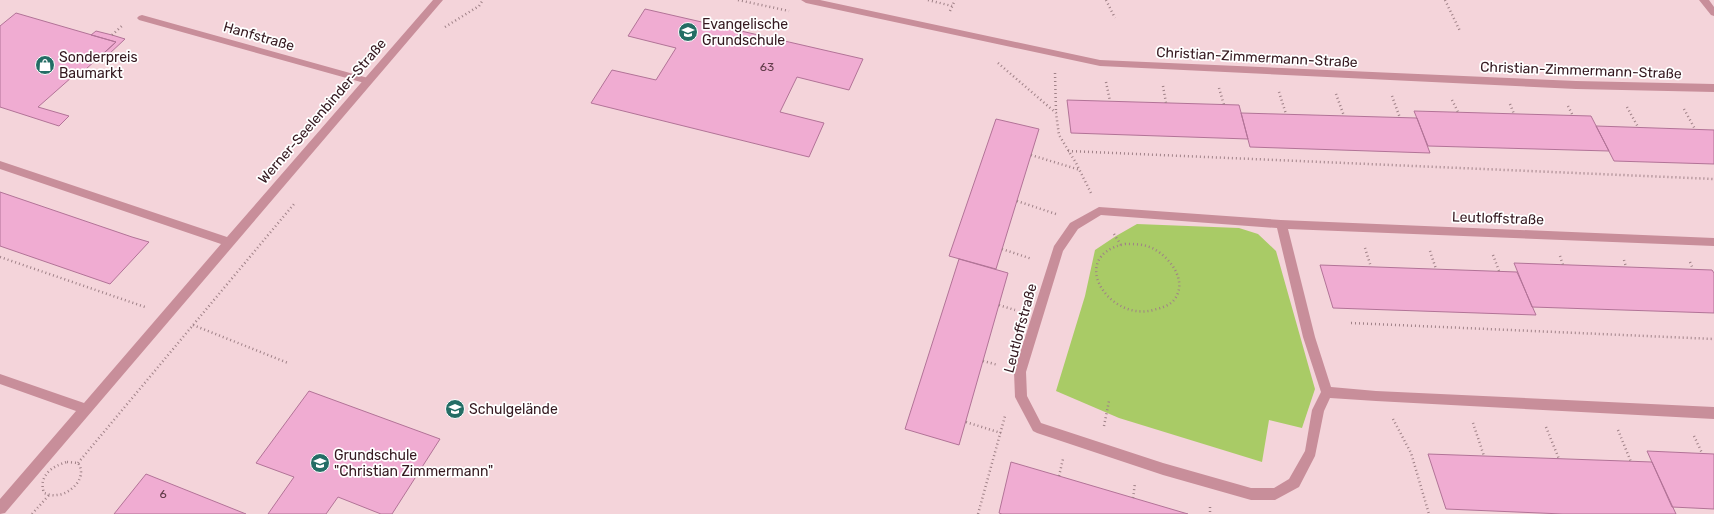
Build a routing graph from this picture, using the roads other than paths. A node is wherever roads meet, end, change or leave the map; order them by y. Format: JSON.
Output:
{"nodes":[{"id":1,"x":438,"y":0,"type":"edge"},
{"id":2,"x":806,"y":0,"type":"edge"},
{"id":3,"x":1704,"y":0,"type":"edge"},
{"id":4,"x":1714,"y":13,"type":"edge"},
{"id":5,"x":142,"y":18,"type":"dead end"},
{"id":6,"x":368,"y":81,"type":"junction"},
{"id":7,"x":1714,"y":88,"type":"edge"},
{"id":8,"x":0,"y":165,"type":"edge"},
{"id":9,"x":1281,"y":224,"type":"junction"},
{"id":10,"x":229,"y":242,"type":"junction"},
{"id":11,"x":1714,"y":242,"type":"edge"},
{"id":12,"x":0,"y":379,"type":"edge"},
{"id":13,"x":1326,"y":392,"type":"junction"},
{"id":14,"x":86,"y":409,"type":"junction"},
{"id":15,"x":1714,"y":413,"type":"edge"},
{"id":16,"x":0,"y":510,"type":"edge"}],
"edges":[{"from":1,"to":6,"type":"street","name":"Werner-Seelenbinder-Straße"},
{"from":2,"to":7,"type":"street","name":"Christian-Zimmermann-Straße"},
{"from":3,"to":4,"type":"street"},
{"from":5,"to":6,"type":"street","name":"Hanfstraße"},
{"from":6,"to":10,"type":"street","name":"Werner-Seelenbinder-Straße"},
{"from":8,"to":10,"type":"street"},
{"from":9,"to":11,"type":"street","name":"Leutloffstraße"},
{"from":9,"to":13,"type":"street"},
{"from":9,"to":13,"type":"street","name":"Leutloffstraße"},
{"from":10,"to":14,"type":"street","name":"Werner-Seelenbinder-Straße"},
{"from":12,"to":14,"type":"street"},
{"from":13,"to":15,"type":"street"},
{"from":14,"to":16,"type":"street","name":"Werner-Seelenbinder-Straße"}]}
